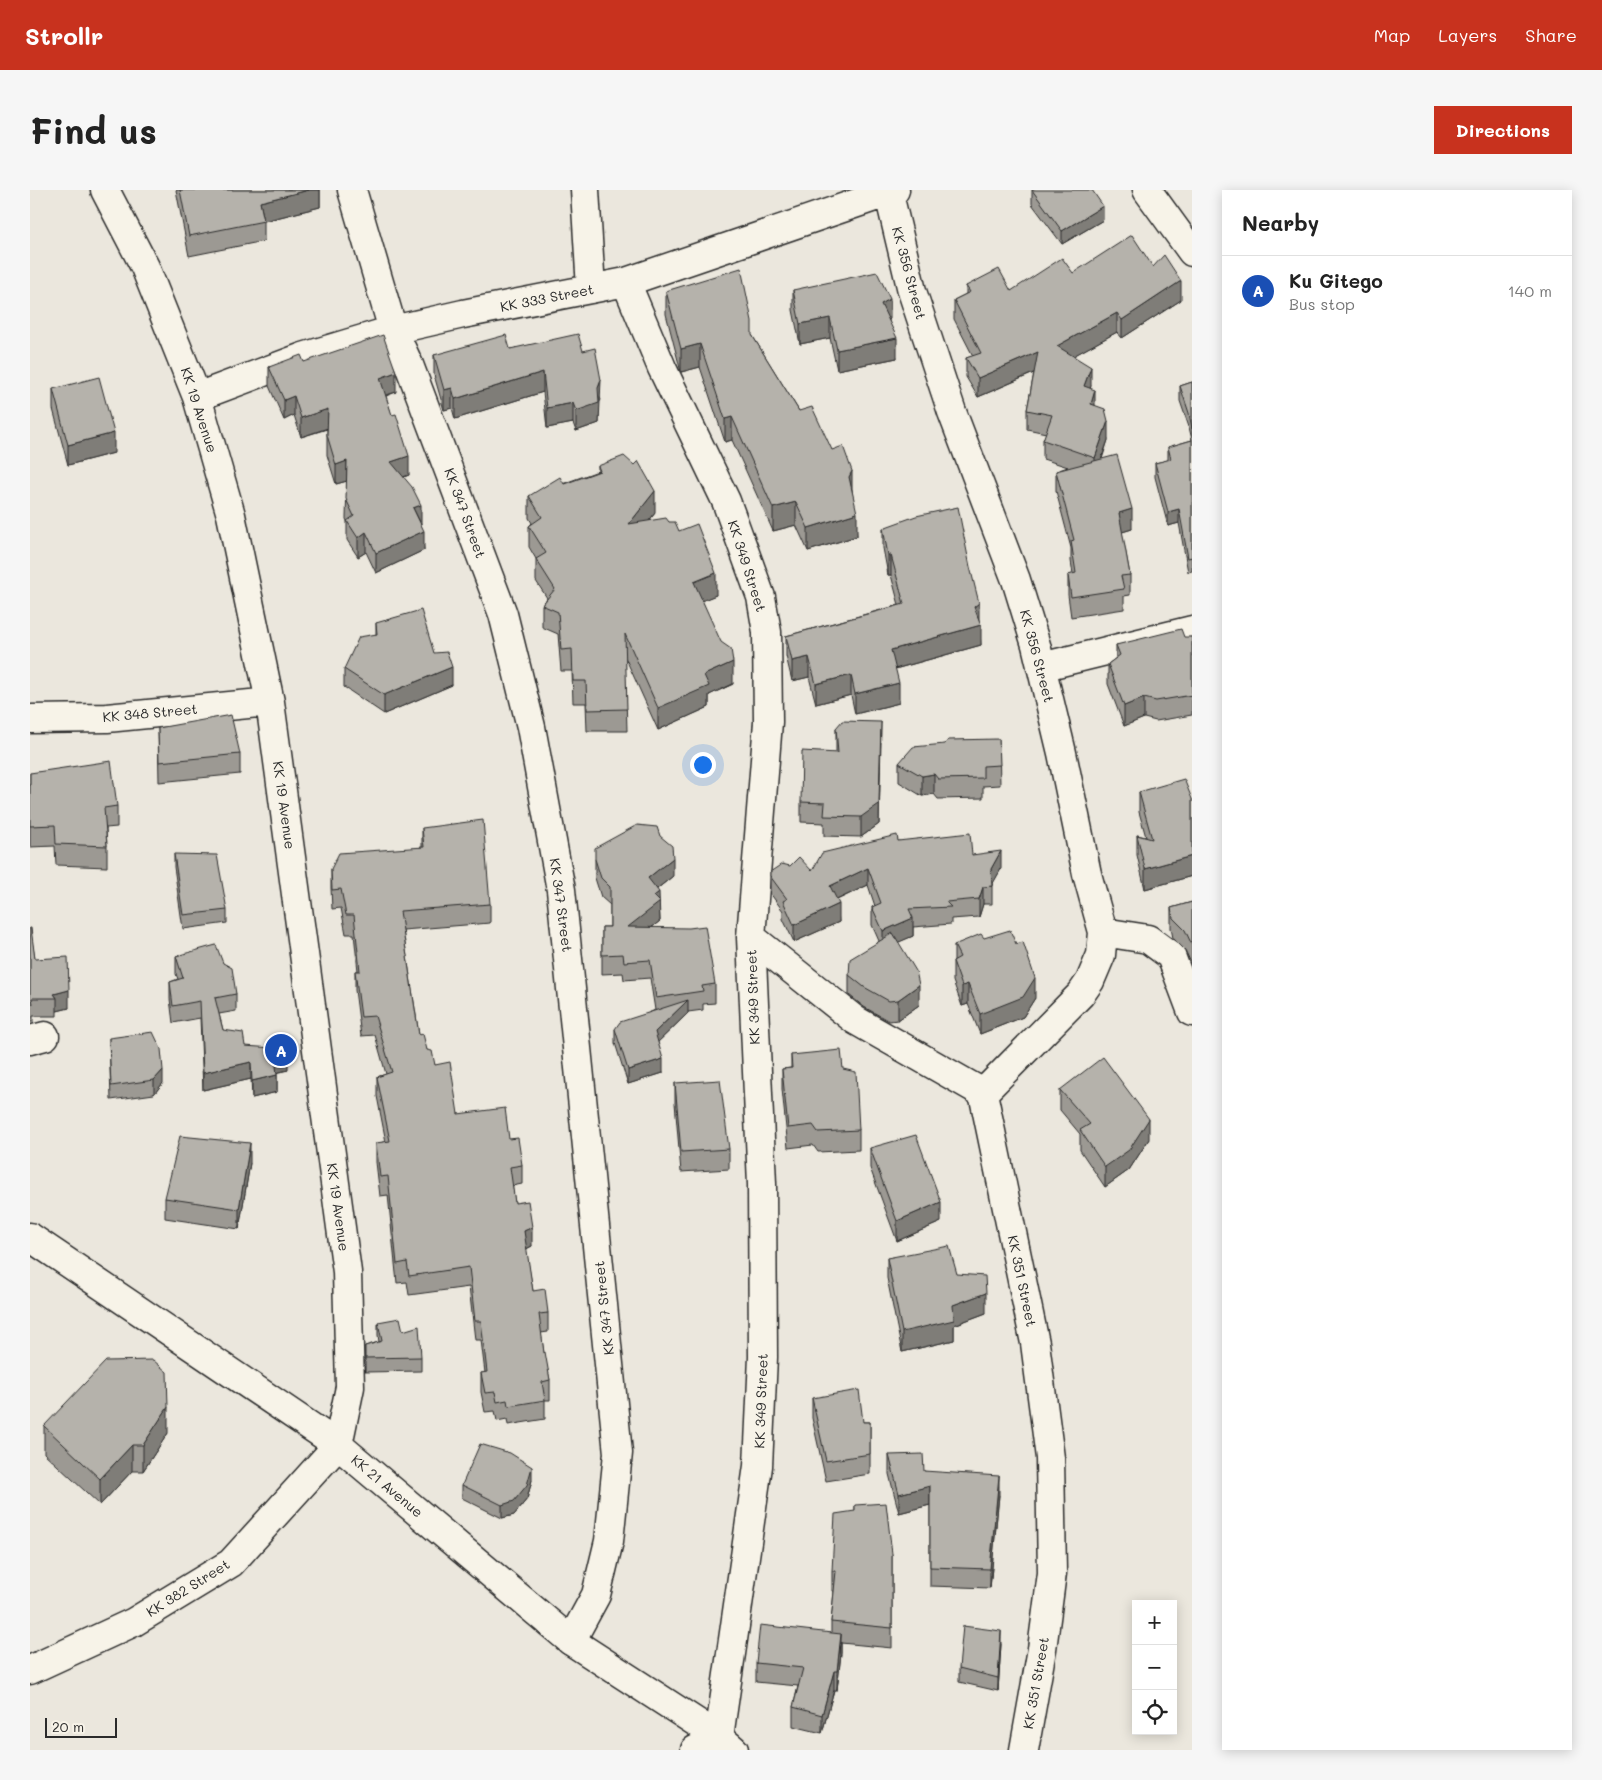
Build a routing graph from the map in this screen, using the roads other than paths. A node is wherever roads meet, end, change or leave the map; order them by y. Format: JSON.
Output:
{"nodes":[{"id":1,"x":105,"y":190,"type":"edge"},
{"id":2,"x":352,"y":190,"type":"edge"},
{"id":3,"x":585,"y":190,"type":"edge"},
{"id":4,"x":1148,"y":190,"type":"edge"},
{"id":5,"x":890,"y":191,"type":"edge"},
{"id":6,"x":1192,"y":252,"type":"edge"},
{"id":7,"x":626,"y":282,"type":"junction"},
{"id":8,"x":591,"y":289,"type":"junction"},
{"id":9,"x":393,"y":330,"type":"junction"},
{"id":10,"x":197,"y":397,"type":"junction"},
{"id":11,"x":1192,"y":630,"type":"edge"},
{"id":12,"x":1041,"y":667,"type":"junction"},
{"id":13,"x":270,"y":702,"type":"junction"},
{"id":14,"x":30,"y":719,"type":"edge"},
{"id":15,"x":1103,"y":932,"type":"junction"},
{"id":16,"x":751,"y":937,"type":"junction"},
{"id":17,"x":1192,"y":1012,"type":"edge"},
{"id":18,"x":983,"y":1093,"type":"junction"},
{"id":19,"x":30,"y":1237,"type":"edge"},
{"id":20,"x":338,"y":1444,"type":"junction"},
{"id":21,"x":571,"y":1641,"type":"junction"},
{"id":22,"x":30,"y":1670,"type":"edge"},
{"id":23,"x":727,"y":1744,"type":"edge"},
{"id":24,"x":695,"y":1750,"type":"edge"},
{"id":25,"x":1024,"y":1750,"type":"edge"}],
"edges":[{"from":1,"to":10,"type":"street","name":"KK 19 Avenue"},
{"from":2,"to":9,"type":"street","name":"KK 347 Street"},
{"from":3,"to":8,"type":"street"},
{"from":4,"to":6,"type":"street"},
{"from":5,"to":7,"type":"street","name":"KK 333 Street"},
{"from":5,"to":12,"type":"street","name":"KK 356 Street"},
{"from":7,"to":8,"type":"street","name":"KK 333 Street"},
{"from":7,"to":16,"type":"street","name":"KK 349 Street"},
{"from":8,"to":9,"type":"street","name":"KK 333 Street"},
{"from":9,"to":10,"type":"street","name":"KK 333 Street"},
{"from":9,"to":21,"type":"street","name":"KK 347 Street"},
{"from":10,"to":13,"type":"street","name":"KK 19 Avenue"},
{"from":11,"to":12,"type":"street"},
{"from":12,"to":15,"type":"street","name":"KK 356 Street"},
{"from":13,"to":14,"type":"street","name":"KK 348 Street"},
{"from":13,"to":20,"type":"street","name":"KK 19 Avenue"},
{"from":15,"to":17,"type":"street"},
{"from":15,"to":18,"type":"street","name":"KK 356 Street"},
{"from":16,"to":18,"type":"street"},
{"from":16,"to":23,"type":"street","name":"KK 349 Street"},
{"from":18,"to":25,"type":"street","name":"KK 351 Street"},
{"from":19,"to":20,"type":"street","name":"KK 21 Avenue"},
{"from":20,"to":21,"type":"street","name":"KK 21 Avenue"},
{"from":20,"to":22,"type":"street","name":"KK 382 Street"},
{"from":21,"to":23,"type":"street","name":"KK 21 Avenue"},
{"from":23,"to":24,"type":"street"}]}
